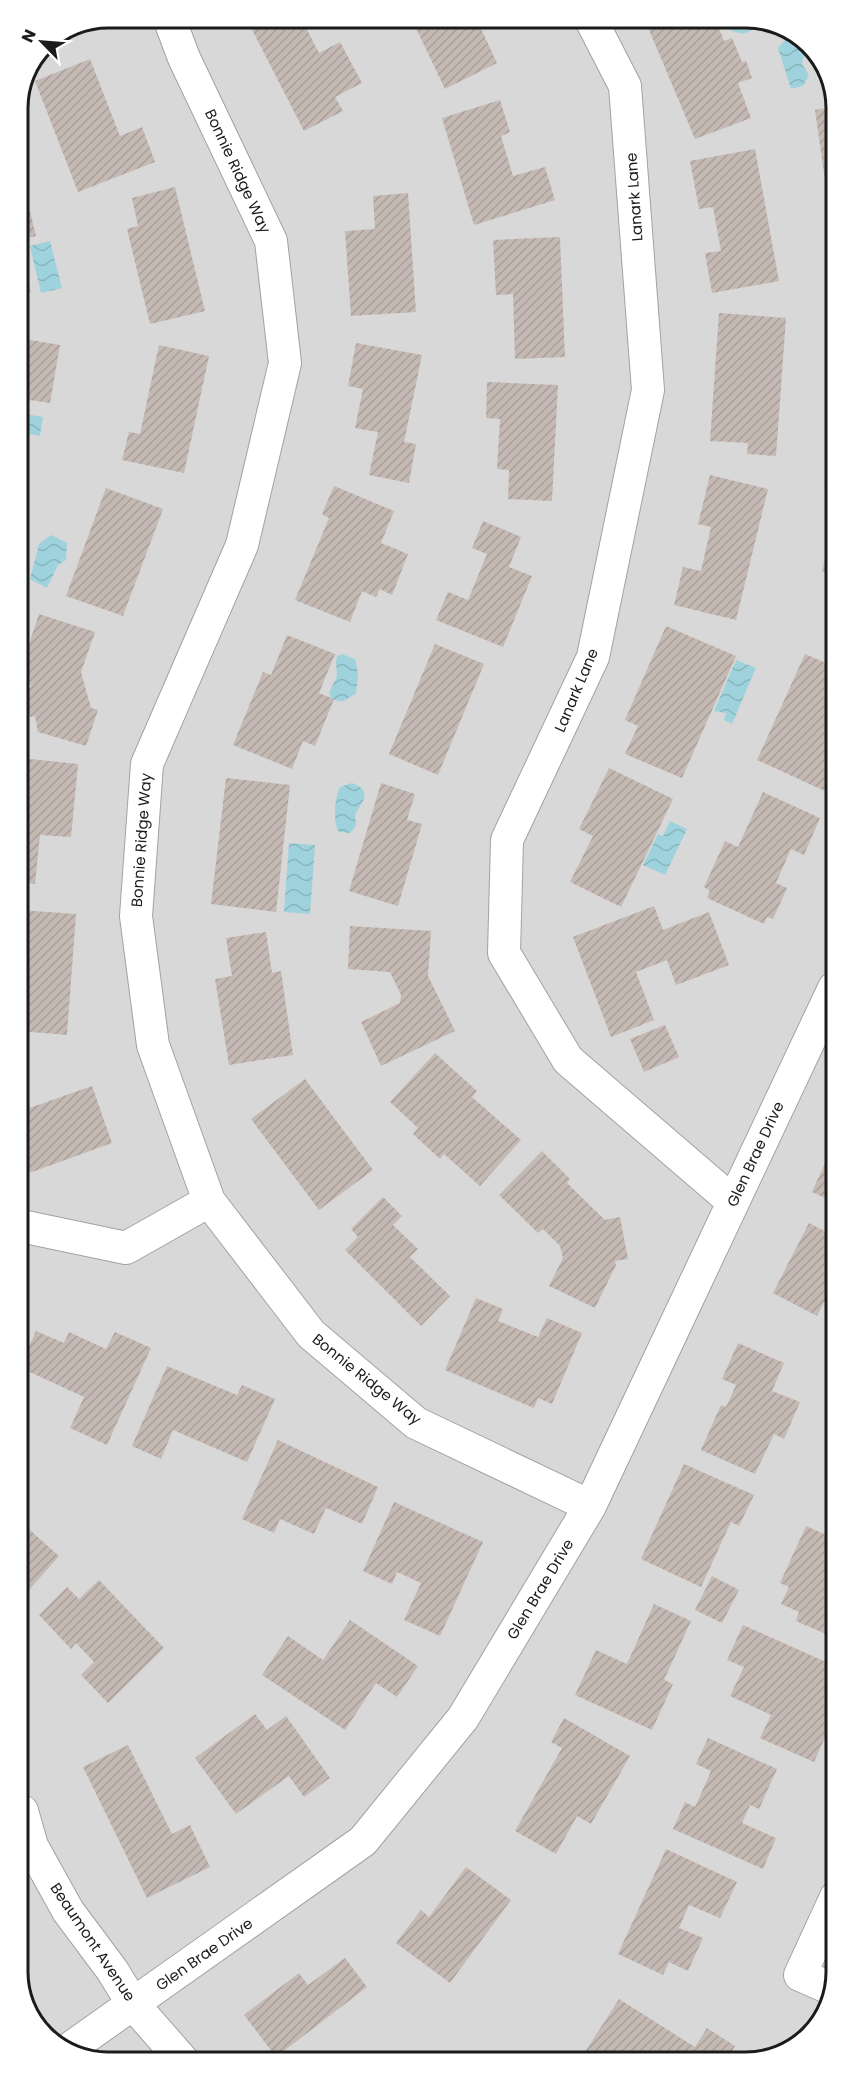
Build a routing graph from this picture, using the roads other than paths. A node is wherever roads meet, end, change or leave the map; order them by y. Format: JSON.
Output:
{"nodes":[{"id":1,"x":173,"y":28,"type":"edge"},
{"id":2,"x":596,"y":29,"type":"edge"},
{"id":3,"x":826,"y":1005,"type":"edge"},
{"id":4,"x":209,"y":1201,"type":"junction"},
{"id":5,"x":732,"y":1201,"type":"junction"},
{"id":6,"x":28,"y":1228,"type":"edge"},
{"id":7,"x":590,"y":1506,"type":"junction"},
{"id":8,"x":28,"y":1832,"type":"edge"},
{"id":9,"x":826,"y":1919,"type":"edge"},
{"id":10,"x":824,"y":1985,"type":"edge"},
{"id":11,"x":133,"y":2004,"type":"junction"},
{"id":12,"x":76,"y":2044,"type":"edge"},
{"id":13,"x":174,"y":2051,"type":"edge"}],
"edges":[{"from":1,"to":4,"type":"street","name":"Bonnie Ridge Way"},
{"from":2,"to":5,"type":"street","name":"Lanark Lane"},
{"from":3,"to":5,"type":"street","name":"Glen Brae Drive"},
{"from":4,"to":6,"type":"street"},
{"from":4,"to":7,"type":"street","name":"Bonnie Ridge Way"},
{"from":5,"to":7,"type":"street","name":"Glen Brae Drive"},
{"from":7,"to":11,"type":"street","name":"Glen Brae Drive"},
{"from":8,"to":11,"type":"street","name":"Beaumont Avenue"},
{"from":9,"to":10,"type":"street"},
{"from":11,"to":12,"type":"street","name":"Glen Brae Drive"},
{"from":11,"to":13,"type":"street","name":"Beaumont Avenue"}]}
